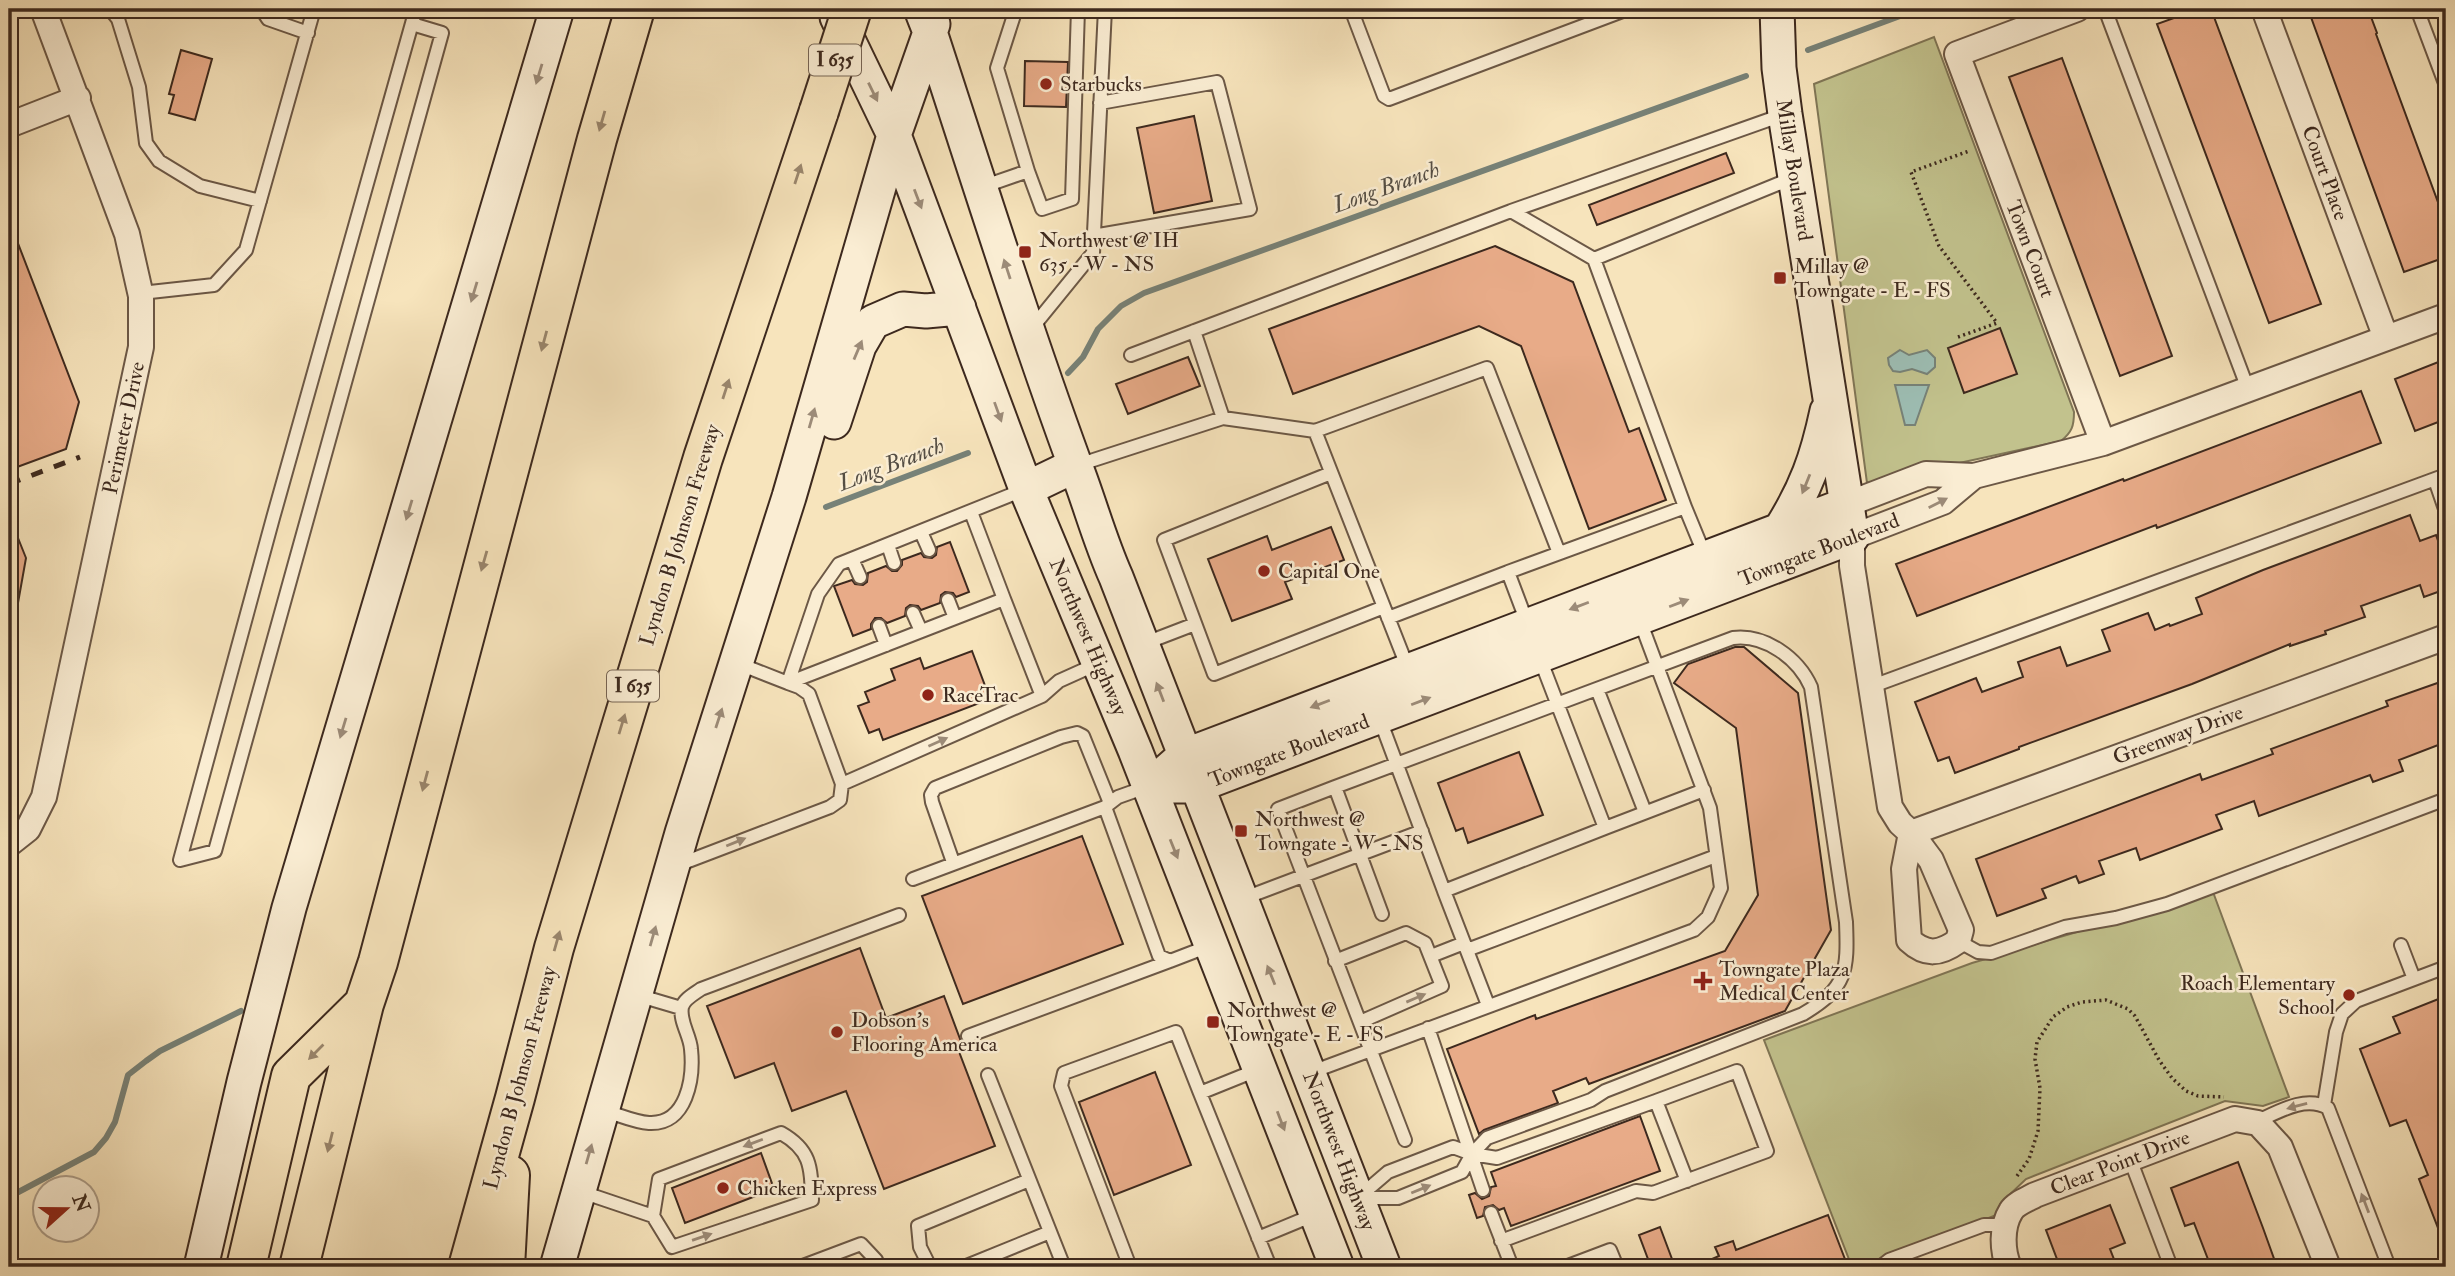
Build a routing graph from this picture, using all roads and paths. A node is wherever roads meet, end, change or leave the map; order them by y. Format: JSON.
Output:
{"nodes":[{"id":1,"x":43,"y":9,"type":"edge"},
{"id":2,"x":110,"y":9,"type":"edge"},
{"id":3,"x":265,"y":9,"type":"edge"},
{"id":4,"x":314,"y":9,"type":"edge"},
{"id":5,"x":416,"y":9,"type":"edge"},
{"id":6,"x":557,"y":9,"type":"edge"},
{"id":7,"x":635,"y":9,"type":"edge"},
{"id":8,"x":833,"y":9,"type":"edge"},
{"id":9,"x":852,"y":9,"type":"edge"},
{"id":10,"x":1016,"y":9,"type":"edge"},
{"id":11,"x":1078,"y":9,"type":"edge"},
{"id":12,"x":1105,"y":9,"type":"edge"},
{"id":13,"x":1351,"y":9,"type":"edge"},
{"id":14,"x":1628,"y":9,"type":"edge"},
{"id":15,"x":1777,"y":9,"type":"edge"},
{"id":16,"x":2077,"y":9,"type":"edge"},
{"id":17,"x":2105,"y":9,"type":"edge"},
{"id":18,"x":2264,"y":9,"type":"edge"},
{"id":19,"x":2417,"y":9,"type":"edge"},
{"id":20,"x":930,"y":16,"type":"edge"},
{"id":21,"x":412,"y":24,"type":"junction"},
{"id":22,"x":308,"y":33,"type":"junction"},
{"id":23,"x":2446,"y":86,"type":"edge"},
{"id":24,"x":78,"y":98,"type":"junction"},
{"id":25,"x":1100,"y":103,"type":"junction"},
{"id":26,"x":1785,"y":114,"type":"junction"},
{"id":27,"x":9,"y":125,"type":"edge"},
{"id":28,"x":894,"y":135,"type":"junction"},
{"id":29,"x":1969,"y":151,"type":"dead end"},
{"id":30,"x":1909,"y":166,"type":"dead end"},
{"id":31,"x":1028,"y":171,"type":"junction"},
{"id":32,"x":1911,"y":172,"type":"junction"},
{"id":33,"x":1795,"y":177,"type":"junction"},
{"id":34,"x":981,"y":188,"type":"junction"},
{"id":35,"x":1096,"y":192,"type":"junction"},
{"id":36,"x":1073,"y":199,"type":"junction"},
{"id":37,"x":260,"y":201,"type":"junction"},
{"id":38,"x":1511,"y":211,"type":"junction"},
{"id":39,"x":1093,"y":236,"type":"junction"},
{"id":40,"x":1594,"y":259,"type":"junction"},
{"id":41,"x":141,"y":293,"type":"junction"},
{"id":42,"x":959,"y":308,"type":"junction"},
{"id":43,"x":2446,"y":316,"type":"edge"},
{"id":44,"x":1194,"y":331,"type":"junction"},
{"id":45,"x":1027,"y":334,"type":"junction"},
{"id":46,"x":1958,"y":337,"type":"dead end"},
{"id":47,"x":2386,"y":338,"type":"junction"},
{"id":48,"x":1131,"y":355,"type":"dead end"},
{"id":49,"x":2248,"y":389,"type":"junction"},
{"id":50,"x":1831,"y":395,"type":"junction"},
{"id":51,"x":1223,"y":418,"type":"junction"},
{"id":52,"x":1315,"y":431,"type":"junction"},
{"id":53,"x":2103,"y":443,"type":"junction"},
{"id":54,"x":1076,"y":466,"type":"junction"},
{"id":55,"x":1331,"y":473,"type":"junction"},
{"id":56,"x":1974,"y":476,"type":"junction"},
{"id":57,"x":2441,"y":477,"type":"edge"},
{"id":58,"x":1026,"y":489,"type":"junction"},
{"id":59,"x":789,"y":497,"type":"junction"},
{"id":60,"x":1849,"y":504,"type":"junction"},
{"id":61,"x":1685,"y":507,"type":"junction"},
{"id":62,"x":971,"y":512,"type":"junction"},
{"id":63,"x":2446,"y":512,"type":"edge"},
{"id":64,"x":1780,"y":530,"type":"junction"},
{"id":65,"x":921,"y":532,"type":"junction"},
{"id":66,"x":1852,"y":537,"type":"junction"},
{"id":67,"x":888,"y":545,"type":"junction"},
{"id":68,"x":929,"y":550,"type":"dead end"},
{"id":69,"x":1559,"y":553,"type":"junction"},
{"id":70,"x":1706,"y":558,"type":"junction"},
{"id":71,"x":852,"y":559,"type":"junction"},
{"id":72,"x":894,"y":563,"type":"dead end"},
{"id":73,"x":1508,"y":572,"type":"junction"},
{"id":74,"x":860,"y":576,"type":"dead end"},
{"id":75,"x":1004,"y":599,"type":"junction"},
{"id":76,"x":948,"y":600,"type":"dead end"},
{"id":77,"x":1386,"y":612,"type":"junction"},
{"id":78,"x":913,"y":613,"type":"dead end"},
{"id":79,"x":954,"y":618,"type":"junction"},
{"id":80,"x":1639,"y":618,"type":"junction"},
{"id":81,"x":1195,"y":624,"type":"junction"},
{"id":82,"x":879,"y":626,"type":"dead end"},
{"id":83,"x":921,"y":631,"type":"junction"},
{"id":84,"x":2446,"y":637,"type":"edge"},
{"id":85,"x":1533,"y":641,"type":"junction"},
{"id":86,"x":886,"y":645,"type":"junction"},
{"id":87,"x":1142,"y":645,"type":"junction"},
{"id":88,"x":736,"y":663,"type":"junction"},
{"id":89,"x":1100,"y":663,"type":"junction"},
{"id":90,"x":1657,"y":666,"type":"junction"},
{"id":91,"x":1409,"y":671,"type":"junction"},
{"id":92,"x":788,"y":683,"type":"junction"},
{"id":93,"x":1870,"y":687,"type":"junction"},
{"id":94,"x":1597,"y":690,"type":"junction"},
{"id":95,"x":1042,"y":696,"type":"junction"},
{"id":96,"x":1558,"y":705,"type":"junction"},
{"id":97,"x":1379,"y":717,"type":"junction"},
{"id":98,"x":1397,"y":765,"type":"junction"},
{"id":99,"x":1190,"y":771,"type":"junction"},
{"id":100,"x":842,"y":784,"type":"junction"},
{"id":101,"x":1149,"y":786,"type":"junction"},
{"id":102,"x":1335,"y":787,"type":"junction"},
{"id":103,"x":1704,"y":790,"type":"junction"},
{"id":104,"x":2446,"y":799,"type":"edge"},
{"id":105,"x":1107,"y":805,"type":"junction"},
{"id":106,"x":1645,"y":812,"type":"junction"},
{"id":107,"x":1605,"y":828,"type":"junction"},
{"id":108,"x":1422,"y":831,"type":"junction"},
{"id":109,"x":1910,"y":833,"type":"junction"},
{"id":110,"x":9,"y":844,"type":"edge"},
{"id":111,"x":1359,"y":854,"type":"junction"},
{"id":112,"x":1716,"y":856,"type":"junction"},
{"id":113,"x":953,"y":862,"type":"junction"},
{"id":114,"x":672,"y":867,"type":"junction"},
{"id":115,"x":1303,"y":876,"type":"junction"},
{"id":116,"x":913,"y":879,"type":"dead end"},
{"id":117,"x":1444,"y":891,"type":"junction"},
{"id":118,"x":1241,"y":899,"type":"junction"},
{"id":119,"x":899,"y":915,"type":"dead end"},
{"id":120,"x":1382,"y":915,"type":"dead end"},
{"id":121,"x":1958,"y":941,"type":"junction"},
{"id":122,"x":1212,"y":945,"type":"junction"},
{"id":123,"x":2401,"y":945,"type":"dead end"},
{"id":124,"x":1466,"y":947,"type":"junction"},
{"id":125,"x":1431,"y":956,"type":"junction"},
{"id":126,"x":1170,"y":961,"type":"junction"},
{"id":127,"x":1335,"y":961,"type":"junction"},
{"id":128,"x":2446,"y":967,"type":"edge"},
{"id":129,"x":2414,"y":979,"type":"junction"},
{"id":130,"x":637,"y":995,"type":"junction"},
{"id":131,"x":364,"y":1004,"type":"junction"},
{"id":132,"x":1488,"y":1005,"type":"junction"},
{"id":133,"x":681,"y":1009,"type":"junction"},
{"id":134,"x":1360,"y":1021,"type":"junction"},
{"id":135,"x":1428,"y":1028,"type":"junction"},
{"id":136,"x":968,"y":1037,"type":"dead end"},
{"id":137,"x":1372,"y":1049,"type":"junction"},
{"id":138,"x":1261,"y":1069,"type":"junction"},
{"id":139,"x":1309,"y":1073,"type":"junction"},
{"id":140,"x":988,"y":1074,"type":"dead end"},
{"id":141,"x":1200,"y":1093,"type":"junction"},
{"id":142,"x":2226,"y":1097,"type":"dead end"},
{"id":143,"x":515,"y":1098,"type":"junction"},
{"id":144,"x":1656,"y":1101,"type":"junction"},
{"id":145,"x":2324,"y":1105,"type":"junction"},
{"id":146,"x":602,"y":1110,"type":"junction"},
{"id":147,"x":2255,"y":1122,"type":"junction"},
{"id":148,"x":1405,"y":1140,"type":"dead end"},
{"id":149,"x":1472,"y":1154,"type":"junction"},
{"id":150,"x":2130,"y":1159,"type":"junction"},
{"id":151,"x":2017,"y":1176,"type":"dead end"},
{"id":152,"x":1029,"y":1180,"type":"junction"},
{"id":153,"x":1687,"y":1181,"type":"junction"},
{"id":154,"x":1483,"y":1190,"type":"dead end"},
{"id":155,"x":579,"y":1191,"type":"junction"},
{"id":156,"x":1357,"y":1198,"type":"junction"},
{"id":157,"x":1491,"y":1213,"type":"dead end"},
{"id":158,"x":1316,"y":1214,"type":"junction"},
{"id":159,"x":653,"y":1216,"type":"junction"},
{"id":160,"x":2006,"y":1225,"type":"junction"},
{"id":161,"x":1050,"y":1232,"type":"junction"},
{"id":162,"x":1258,"y":1238,"type":"junction"},
{"id":163,"x":1501,"y":1241,"type":"junction"},
{"id":164,"x":201,"y":1267,"type":"edge"},
{"id":165,"x":246,"y":1267,"type":"edge"},
{"id":166,"x":299,"y":1267,"type":"edge"},
{"id":167,"x":468,"y":1267,"type":"edge"},
{"id":168,"x":505,"y":1267,"type":"edge"},
{"id":169,"x":557,"y":1267,"type":"edge"},
{"id":170,"x":800,"y":1267,"type":"edge"},
{"id":171,"x":879,"y":1267,"type":"edge"},
{"id":172,"x":930,"y":1267,"type":"edge"},
{"id":173,"x":964,"y":1267,"type":"edge"},
{"id":174,"x":1064,"y":1267,"type":"edge"},
{"id":175,"x":1130,"y":1267,"type":"edge"},
{"id":176,"x":1270,"y":1267,"type":"edge"},
{"id":177,"x":1337,"y":1267,"type":"edge"},
{"id":178,"x":1384,"y":1267,"type":"edge"},
{"id":179,"x":1512,"y":1267,"type":"edge"},
{"id":180,"x":1565,"y":1267,"type":"edge"},
{"id":181,"x":1617,"y":1267,"type":"edge"},
{"id":182,"x":1880,"y":1267,"type":"edge"},
{"id":183,"x":2009,"y":1267,"type":"edge"},
{"id":184,"x":2171,"y":1267,"type":"edge"},
{"id":185,"x":2329,"y":1267,"type":"edge"},
{"id":186,"x":2389,"y":1267,"type":"edge"}],
"edges":[{"from":1,"to":24,"type":"street","name":"Perimeter Drive"},
{"from":2,"to":37,"type":"lane"},
{"from":3,"to":22,"type":"lane"},
{"from":4,"to":22,"type":"lane"},
{"from":5,"to":21,"type":"lane"},
{"from":6,"to":164,"type":"main road","one_way":true},
{"from":7,"to":131,"type":"highway","one_way":true},
{"from":8,"to":28,"type":"main road","name":"Northwest Highway","one_way":true},
{"from":143,"to":9,"type":"highway","name":"Lyndon B Johnson Freeway","number":"I 635","one_way":true,"bridge":true},
{"from":10,"to":31,"type":"lane"},
{"from":11,"to":36,"type":"lane"},
{"from":12,"to":25,"type":"lane"},
{"from":13,"to":14,"type":"lane"},
{"from":15,"to":26,"type":"main road","name":"Millay Boulevard"},
{"from":16,"to":53,"type":"street","name":"Town Court"},
{"from":17,"to":49,"type":"lane"},
{"from":18,"to":47,"type":"street","name":"Court Place"},
{"from":19,"to":23,"type":"lane"},
{"from":20,"to":28,"type":"main road"},
{"from":20,"to":34,"type":"main road","name":"Northwest Highway"},
{"from":21,"to":21,"type":"lane"},
{"from":22,"to":37,"type":"lane"},
{"from":24,"to":27,"type":"street"},
{"from":24,"to":41,"type":"street","name":"Perimeter Drive"},
{"from":25,"to":35,"type":"lane"},
{"from":25,"to":39,"type":"lane"},
{"from":26,"to":33,"type":"main road","name":"Millay Boulevard"},
{"from":26,"to":38,"type":"lane"},
{"from":28,"to":42,"type":"main road","name":"Northwest Highway","one_way":true},
{"from":59,"to":28,"type":"main road","one_way":true},
{"from":29,"to":32,"type":"path"},
{"from":30,"to":32,"type":"path"},
{"from":31,"to":34,"type":"lane"},
{"from":31,"to":36,"type":"lane"},
{"from":32,"to":46,"type":"path"},
{"from":33,"to":40,"type":"lane"},
{"from":33,"to":50,"type":"main road","name":"Millay Boulevard"},
{"from":45,"to":34,"type":"main road","name":"Northwest Highway","one_way":true},
{"from":35,"to":36,"type":"lane"},
{"from":35,"to":39,"type":"lane"},
{"from":37,"to":41,"type":"lane"},
{"from":38,"to":40,"type":"lane"},
{"from":38,"to":44,"type":"lane"},
{"from":39,"to":45,"type":"lane"},
{"from":40,"to":61,"type":"lane"},
{"from":41,"to":110,"type":"street","name":"Perimeter Drive"},
{"from":42,"to":58,"type":"main road","name":"Northwest Highway","one_way":true},
{"from":59,"to":42,"type":"main road","one_way":true},
{"from":43,"to":47,"type":"street","name":"Towngate Boulevard"},
{"from":44,"to":48,"type":"lane"},
{"from":44,"to":51,"type":"lane"},
{"from":45,"to":54,"type":"main road","name":"Northwest Highway"},
{"from":47,"to":49,"type":"street","name":"Towngate Boulevard"},
{"from":49,"to":53,"type":"street","name":"Towngate Boulevard"},
{"from":50,"to":60,"type":"main road","name":"Millay Boulevard"},
{"from":50,"to":64,"type":"main road","one_way":true},
{"from":51,"to":52,"type":"lane"},
{"from":51,"to":54,"type":"lane"},
{"from":52,"to":55,"type":"lane"},
{"from":52,"to":69,"type":"lane"},
{"from":53,"to":56,"type":"street","name":"Towngate Boulevard"},
{"from":54,"to":58,"type":"main road"},
{"from":54,"to":87,"type":"main road","name":"Northwest Highway"},
{"from":55,"to":77,"type":"lane"},
{"from":55,"to":81,"type":"lane"},
{"from":56,"to":60,"type":"street","name":"Towngate Boulevard"},
{"from":66,"to":56,"type":"street","name":"Towngate Boulevard","one_way":true},
{"from":57,"to":63,"type":"lane"},
{"from":57,"to":93,"type":"lane"},
{"from":58,"to":62,"type":"lane"},
{"from":58,"to":89,"type":"main road","name":"Northwest Highway"},
{"from":59,"to":88,"type":"main road"},
{"from":60,"to":64,"type":"main road","name":"Towngate Boulevard"},
{"from":60,"to":66,"type":"main road","name":"Millay Boulevard"},
{"from":61,"to":69,"type":"lane"},
{"from":61,"to":70,"type":"lane"},
{"from":62,"to":65,"type":"lane"},
{"from":62,"to":75,"type":"lane"},
{"from":64,"to":70,"type":"main road","name":"Towngate Boulevard"},
{"from":65,"to":67,"type":"lane"},
{"from":65,"to":68,"type":"lane"},
{"from":80,"to":66,"type":"main road","name":"Towngate Boulevard","one_way":true},
{"from":66,"to":93,"type":"street"},
{"from":67,"to":71,"type":"lane"},
{"from":67,"to":72,"type":"lane"},
{"from":69,"to":73,"type":"lane"},
{"from":70,"to":85,"type":"main road","name":"Towngate Boulevard","one_way":true},
{"from":71,"to":74,"type":"lane"},
{"from":71,"to":92,"type":"lane"},
{"from":73,"to":77,"type":"lane"},
{"from":73,"to":85,"type":"lane"},
{"from":75,"to":79,"type":"lane"},
{"from":75,"to":95,"type":"lane"},
{"from":76,"to":79,"type":"lane"},
{"from":77,"to":81,"type":"lane"},
{"from":77,"to":91,"type":"lane"},
{"from":78,"to":83,"type":"lane"},
{"from":79,"to":83,"type":"lane"},
{"from":80,"to":85,"type":"main road","name":"Towngate Boulevard"},
{"from":80,"to":90,"type":"lane"},
{"from":81,"to":87,"type":"lane"},
{"from":82,"to":86,"type":"lane"},
{"from":83,"to":86,"type":"lane"},
{"from":84,"to":109,"type":"street","name":"Greenway Drive"},
{"from":85,"to":91,"type":"main road","name":"Towngate Boulevard"},
{"from":85,"to":96,"type":"lane"},
{"from":97,"to":85,"type":"main road","name":"Towngate Boulevard","one_way":true},
{"from":86,"to":92,"type":"lane"},
{"from":99,"to":87,"type":"main road","name":"Northwest Highway","one_way":true},
{"from":88,"to":92,"type":"lane"},
{"from":114,"to":88,"type":"main road","one_way":true},
{"from":89,"to":95,"type":"lane"},
{"from":89,"to":101,"type":"main road","name":"Northwest Highway"},
{"from":90,"to":94,"type":"lane"},
{"from":90,"to":103,"type":"lane"},
{"from":90,"to":149,"type":"lane"},
{"from":91,"to":99,"type":"main road","name":"Towngate Boulevard","one_way":true},
{"from":92,"to":100,"type":"lane"},
{"from":93,"to":109,"type":"street"},
{"from":94,"to":96,"type":"lane"},
{"from":94,"to":106,"type":"lane"},
{"from":100,"to":95,"type":"lane","one_way":true},
{"from":96,"to":98,"type":"lane"},
{"from":96,"to":107,"type":"lane"},
{"from":97,"to":98,"type":"lane"},
{"from":97,"to":99,"type":"main road","name":"Towngate Boulevard"},
{"from":98,"to":102,"type":"lane"},
{"from":98,"to":108,"type":"lane"},
{"from":99,"to":101,"type":"main road","name":"Towngate Boulevard"},
{"from":99,"to":118,"type":"main road","name":"Northwest Highway"},
{"from":114,"to":100,"type":"lane","one_way":true},
{"from":101,"to":105,"type":"lane"},
{"from":101,"to":122,"type":"main road","name":"Northwest Highway","one_way":true},
{"from":102,"to":111,"type":"lane"},
{"from":102,"to":115,"type":"lane"},
{"from":103,"to":106,"type":"lane"},
{"from":103,"to":112,"type":"lane"},
{"from":104,"to":121,"type":"lane"},
{"from":105,"to":113,"type":"lane"},
{"from":105,"to":113,"type":"lane"},
{"from":105,"to":126,"type":"lane"},
{"from":106,"to":107,"type":"lane"},
{"from":107,"to":117,"type":"lane"},
{"from":108,"to":111,"type":"lane"},
{"from":108,"to":117,"type":"lane"},
{"from":109,"to":121,"type":"street"},
{"from":109,"to":121,"type":"street"},
{"from":111,"to":115,"type":"lane"},
{"from":111,"to":120,"type":"lane"},
{"from":112,"to":124,"type":"lane"},
{"from":112,"to":132,"type":"lane"},
{"from":113,"to":116,"type":"lane"},
{"from":130,"to":114,"type":"main road","one_way":true},
{"from":115,"to":118,"type":"lane"},
{"from":115,"to":127,"type":"lane"},
{"from":117,"to":124,"type":"lane"},
{"from":139,"to":118,"type":"main road","name":"Northwest Highway","one_way":true},
{"from":119,"to":133,"type":"lane"},
{"from":122,"to":126,"type":"lane"},
{"from":122,"to":138,"type":"main road","name":"Northwest Highway"},
{"from":123,"to":129,"type":"lane"},
{"from":124,"to":125,"type":"lane"},
{"from":124,"to":132,"type":"lane"},
{"from":125,"to":127,"type":"lane"},
{"from":134,"to":125,"type":"lane","one_way":true},
{"from":126,"to":136,"type":"lane"},
{"from":127,"to":134,"type":"lane"},
{"from":128,"to":129,"type":"lane"},
{"from":129,"to":145,"type":"lane"},
{"from":130,"to":133,"type":"lane"},
{"from":130,"to":146,"type":"main road"},
{"from":131,"to":165,"type":"highway","one_way":true},
{"from":131,"to":166,"type":"highway","one_way":true},
{"from":132,"to":135,"type":"lane"},
{"from":133,"to":146,"type":"lane"},
{"from":134,"to":137,"type":"lane"},
{"from":135,"to":137,"type":"lane"},
{"from":135,"to":149,"type":"lane"},
{"from":137,"to":139,"type":"lane"},
{"from":137,"to":148,"type":"lane"},
{"from":138,"to":141,"type":"lane"},
{"from":138,"to":158,"type":"main road","name":"Northwest Highway","one_way":true},
{"from":139,"to":156,"type":"main road","name":"Northwest Highway"},
{"from":140,"to":152,"type":"lane"},
{"from":141,"to":162,"type":"lane"},
{"from":141,"to":175,"type":"lane"},
{"from":142,"to":151,"type":"path"},
{"from":143,"to":167,"type":"highway","name":"Lyndon B Johnson Freeway","number":"I 635"},
{"from":143,"to":168,"type":"highway"},
{"from":144,"to":149,"type":"lane"},
{"from":144,"to":153,"type":"lane"},
{"from":144,"to":153,"type":"lane"},
{"from":145,"to":147,"type":"lane","one_way":true},
{"from":186,"to":145,"type":"lane","one_way":true},
{"from":155,"to":146,"type":"main road","one_way":true},
{"from":147,"to":150,"type":"street","name":"Clear Point Drive"},
{"from":147,"to":185,"type":"street"},
{"from":149,"to":154,"type":"lane"},
{"from":149,"to":156,"type":"lane"},
{"from":156,"to":149,"type":"lane","one_way":true},
{"from":150,"to":160,"type":"street","name":"Clear Point Drive"},
{"from":150,"to":184,"type":"lane"},
{"from":152,"to":161,"type":"lane"},
{"from":152,"to":172,"type":"lane"},
{"from":153,"to":163,"type":"lane"},
{"from":155,"to":159,"type":"lane"},
{"from":155,"to":169,"type":"main road"},
{"from":156,"to":158,"type":"main road"},
{"from":156,"to":178,"type":"main road","name":"Northwest Highway"},
{"from":157,"to":163,"type":"lane"},
{"from":158,"to":162,"type":"lane"},
{"from":158,"to":177,"type":"main road","name":"Northwest Highway"},
{"from":159,"to":159,"type":"lane","one_way":true},
{"from":160,"to":182,"type":"lane"},
{"from":160,"to":183,"type":"street"},
{"from":161,"to":173,"type":"lane"},
{"from":161,"to":174,"type":"lane"},
{"from":162,"to":176,"type":"lane"},
{"from":163,"to":179,"type":"lane"},
{"from":170,"to":171,"type":"lane"},
{"from":180,"to":181,"type":"lane"}]}
